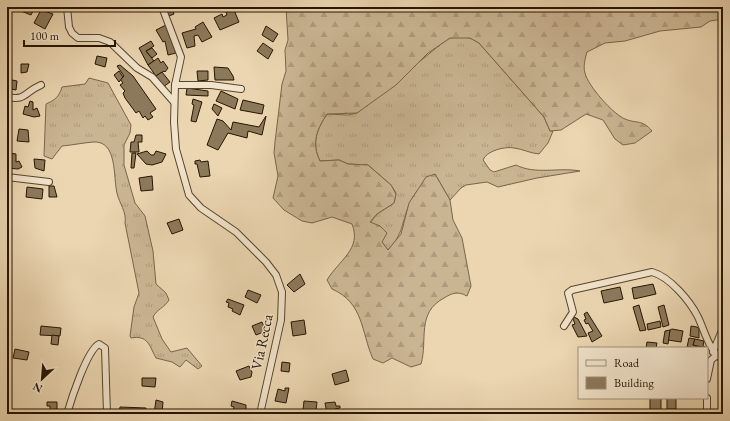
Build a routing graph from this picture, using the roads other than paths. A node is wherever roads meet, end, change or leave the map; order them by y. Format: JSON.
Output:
{"nodes":[{"id":1,"x":67,"y":7,"type":"edge"},
{"id":2,"x":162,"y":7,"type":"edge"},
{"id":3,"x":175,"y":84,"type":"junction"},
{"id":4,"x":41,"y":85,"type":"dead end"},
{"id":5,"x":241,"y":89,"type":"dead end"},
{"id":6,"x":7,"y":97,"type":"edge"},
{"id":7,"x":174,"y":102,"type":"junction"},
{"id":8,"x":7,"y":177,"type":"edge"},
{"id":9,"x":50,"y":182,"type":"dead end"},
{"id":10,"x":564,"y":326,"type":"dead end"},
{"id":11,"x":723,"y":328,"type":"edge"},
{"id":12,"x":721,"y":339,"type":"edge"},
{"id":13,"x":715,"y":353,"type":"junction"},
{"id":14,"x":723,"y":360,"type":"edge"},
{"id":15,"x":708,"y":374,"type":"edge"},
{"id":16,"x":706,"y":399,"type":"edge"},
{"id":17,"x":7,"y":413,"type":"edge"},
{"id":18,"x":11,"y":414,"type":"edge"},
{"id":19,"x":67,"y":414,"type":"edge"},
{"id":20,"x":107,"y":414,"type":"edge"},
{"id":21,"x":260,"y":414,"type":"edge"},
{"id":22,"x":707,"y":414,"type":"edge"}],
"edges":[{"from":1,"to":7,"type":"street"},
{"from":2,"to":3,"type":"street","name":"Via Recca"},
{"from":3,"to":5,"type":"street"},
{"from":3,"to":7,"type":"street","name":"Via Recca"},
{"from":4,"to":6,"type":"street"},
{"from":7,"to":21,"type":"street","name":"Via Recca"},
{"from":8,"to":9,"type":"street"},
{"from":10,"to":13,"type":"street"},
{"from":11,"to":12,"type":"street"},
{"from":12,"to":13,"type":"street"},
{"from":13,"to":14,"type":"street"},
{"from":13,"to":15,"type":"street"},
{"from":16,"to":22,"type":"street"},
{"from":17,"to":18,"type":"street"},
{"from":19,"to":20,"type":"street"}]}
